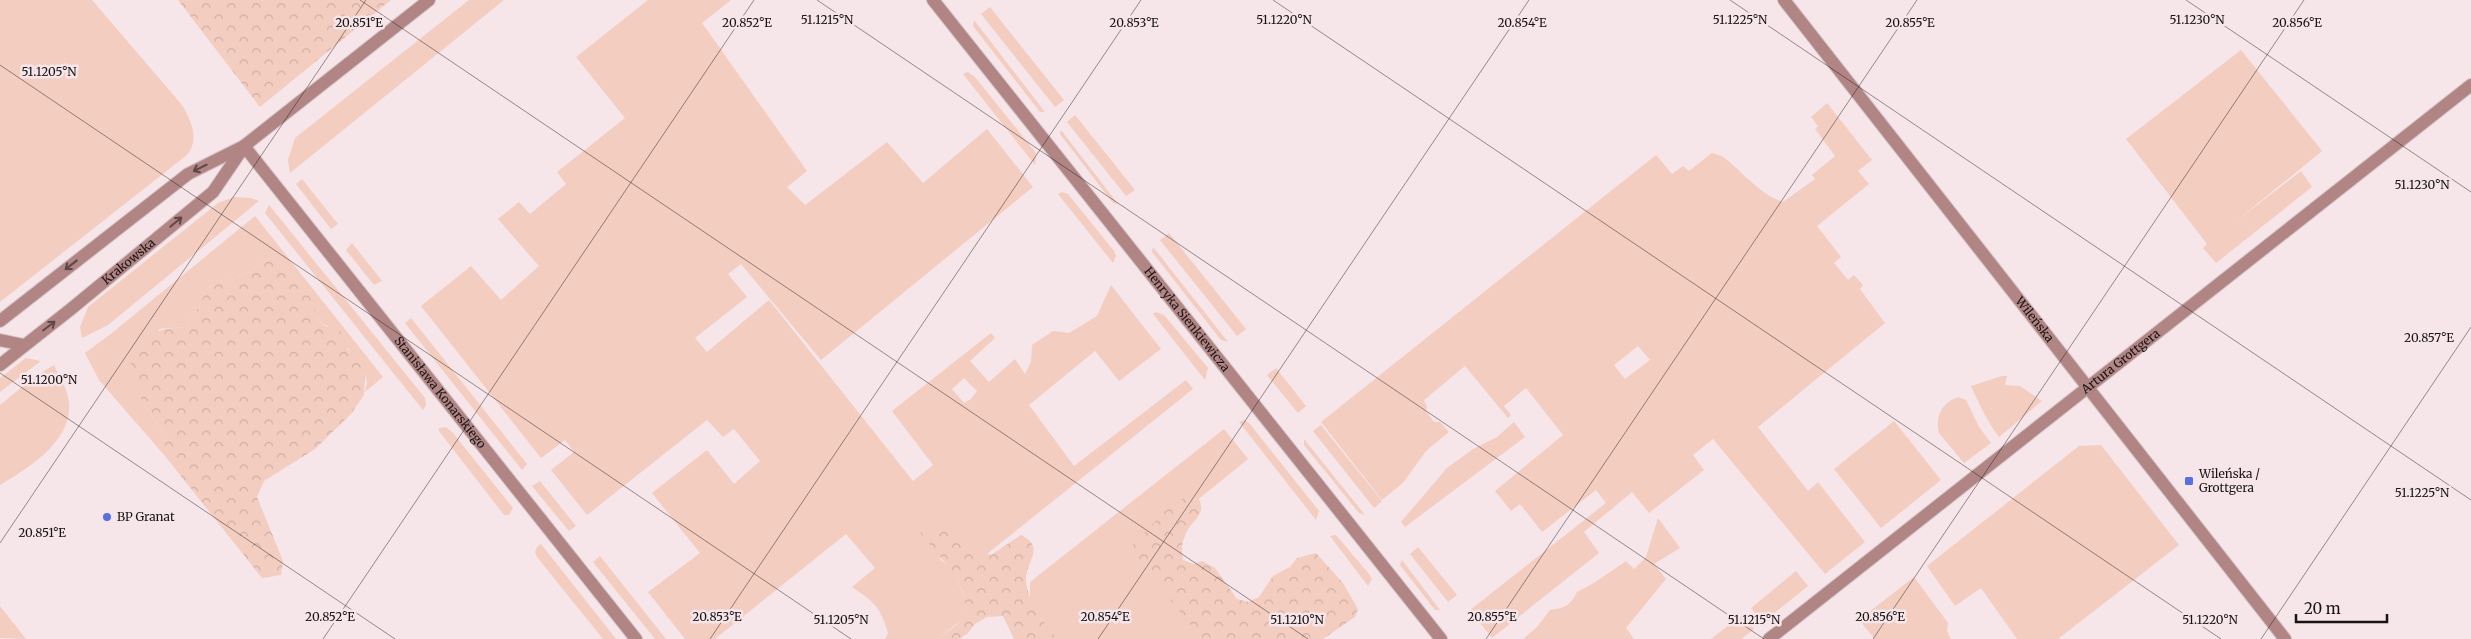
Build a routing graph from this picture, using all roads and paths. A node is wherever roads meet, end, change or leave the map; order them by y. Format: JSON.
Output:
{"nodes":[{"id":1,"x":429,"y":0,"type":"edge"},
{"id":2,"x":933,"y":0,"type":"edge"},
{"id":3,"x":1784,"y":0,"type":"edge"},
{"id":4,"x":2471,"y":85,"type":"edge"},
{"id":5,"x":244,"y":146,"type":"junction"},
{"id":6,"x":0,"y":321,"type":"edge"},
{"id":7,"x":0,"y":340,"type":"edge"},
{"id":8,"x":24,"y":345,"type":"junction"},
{"id":9,"x":0,"y":365,"type":"edge"},
{"id":10,"x":2088,"y":388,"type":"junction"},
{"id":11,"x":636,"y":639,"type":"edge"},
{"id":12,"x":1441,"y":639,"type":"edge"},
{"id":13,"x":1769,"y":639,"type":"edge"},
{"id":14,"x":2285,"y":639,"type":"edge"}],
"edges":[{"from":1,"to":5,"type":"street","name":"Krakowska"},
{"from":2,"to":12,"type":"street","name":"Henryka Sienkiewicza"},
{"from":3,"to":10,"type":"street","name":"Wileńska"},
{"from":4,"to":10,"type":"street","name":"Artura Grottgera"},
{"from":5,"to":6,"type":"street","name":"Krakowska","one_way":true},
{"from":8,"to":5,"type":"street","name":"Krakowska","one_way":true},
{"from":5,"to":11,"type":"street","name":"Stanisława Konarskiego"},
{"from":7,"to":8,"type":"street"},
{"from":8,"to":9,"type":"street","name":"Krakowska"},
{"from":10,"to":13,"type":"street","name":"Artura Grottgera"},
{"from":10,"to":14,"type":"street","name":"Wileńska"}]}
